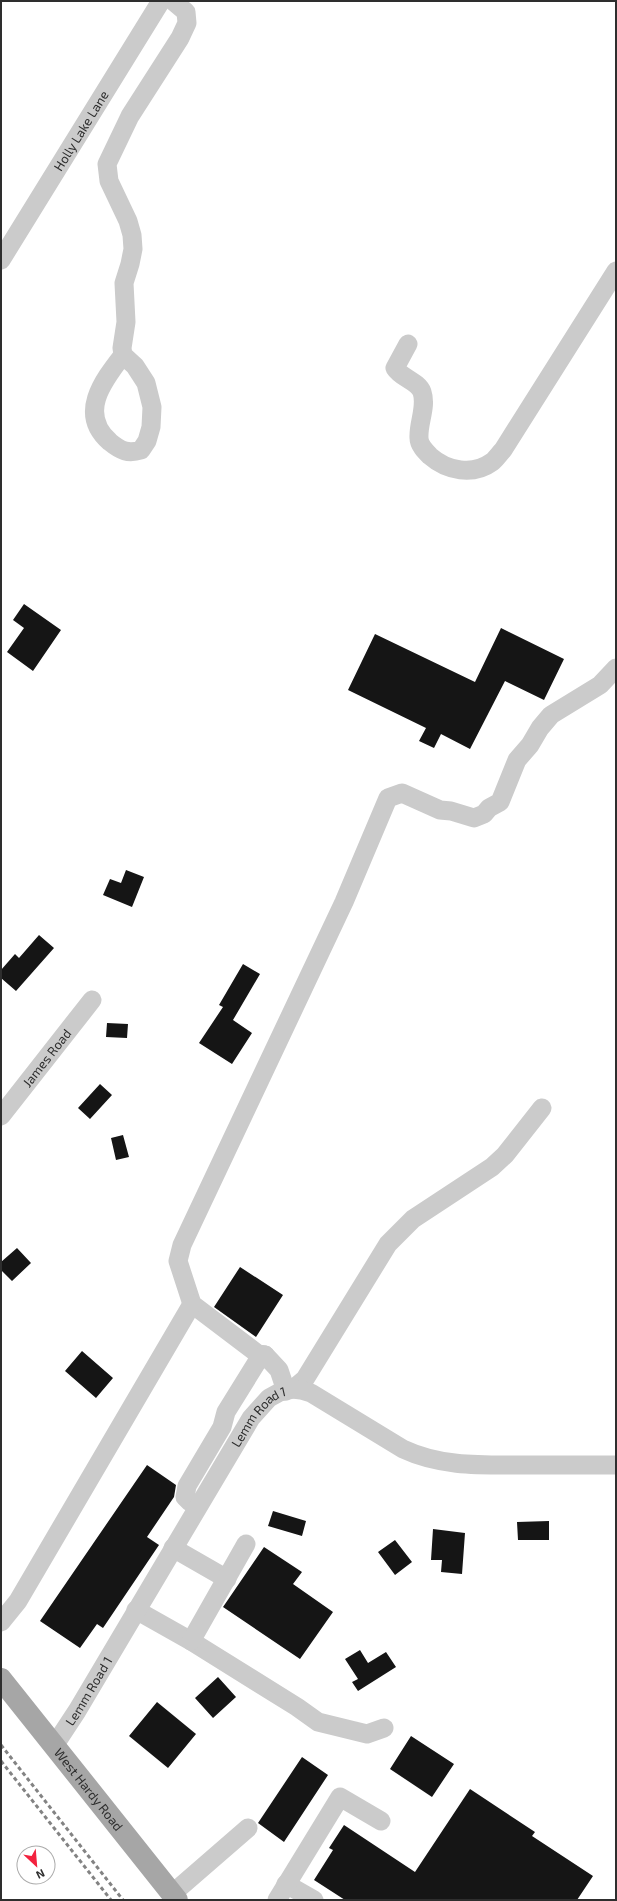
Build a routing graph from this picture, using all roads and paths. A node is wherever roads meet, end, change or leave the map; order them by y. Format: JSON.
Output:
{"nodes":[{"id":1,"x":161,"y":1,"type":"edge"},
{"id":2,"x":173,"y":1,"type":"edge"},
{"id":3,"x":1,"y":260,"type":"edge"},
{"id":4,"x":616,"y":271,"type":"edge"},
{"id":5,"x":408,"y":344,"type":"dead end"},
{"id":6,"x":123,"y":355,"type":"junction"},
{"id":7,"x":616,"y":668,"type":"edge"},
{"id":8,"x":92,"y":1000,"type":"dead end"},
{"id":9,"x":542,"y":1108,"type":"dead end"},
{"id":10,"x":1,"y":1116,"type":"edge"},
{"id":11,"x":192,"y":1304,"type":"junction"},
{"id":12,"x":265,"y":1355,"type":"junction"},
{"id":13,"x":289,"y":1390,"type":"junction"},
{"id":14,"x":616,"y":1465,"type":"edge"},
{"id":15,"x":199,"y":1504,"type":"junction"},
{"id":16,"x":246,"y":1544,"type":"dead end"},
{"id":17,"x":173,"y":1548,"type":"junction"},
{"id":18,"x":227,"y":1579,"type":"junction"},
{"id":19,"x":136,"y":1610,"type":"junction"},
{"id":20,"x":1,"y":1622,"type":"edge"},
{"id":21,"x":191,"y":1641,"type":"junction"},
{"id":22,"x":1,"y":1679,"type":"edge"},
{"id":23,"x":384,"y":1728,"type":"dead end"},
{"id":24,"x":54,"y":1746,"type":"junction"},
{"id":25,"x":381,"y":1821,"type":"dead end"},
{"id":26,"x":248,"y":1828,"type":"dead end"},
{"id":27,"x":282,"y":1892,"type":"edge"},
{"id":28,"x":175,"y":1897,"type":"edge"},
{"id":29,"x":314,"y":1900,"type":"edge"}],
"edges":[{"from":1,"to":3,"type":"street","name":"Holly Lake Lane"},
{"from":2,"to":6,"type":"street"},
{"from":4,"to":5,"type":"street"},
{"from":6,"to":6,"type":"street"},
{"from":7,"to":11,"type":"street"},
{"from":8,"to":10,"type":"street","name":"James Road"},
{"from":9,"to":13,"type":"street"},
{"from":11,"to":12,"type":"street"},
{"from":11,"to":20,"type":"street"},
{"from":12,"to":13,"type":"street"},
{"from":12,"to":15,"type":"street"},
{"from":13,"to":14,"type":"street","name":"Lemm Road 1"},
{"from":13,"to":15,"type":"street","name":"Lemm Road 1"},
{"from":15,"to":17,"type":"street","name":"Lemm Road 1"},
{"from":16,"to":18,"type":"street"},
{"from":17,"to":18,"type":"street"},
{"from":17,"to":19,"type":"street","name":"Lemm Road 1"},
{"from":18,"to":21,"type":"street"},
{"from":19,"to":21,"type":"street"},
{"from":19,"to":24,"type":"street","name":"Lemm Road 1"},
{"from":21,"to":23,"type":"street"},
{"from":22,"to":24,"type":"main road","name":"West Hardy Road"},
{"from":24,"to":28,"type":"main road","name":"West Hardy Road"},
{"from":25,"to":27,"type":"street"},
{"from":26,"to":28,"type":"street"},
{"from":27,"to":29,"type":"street"}]}
